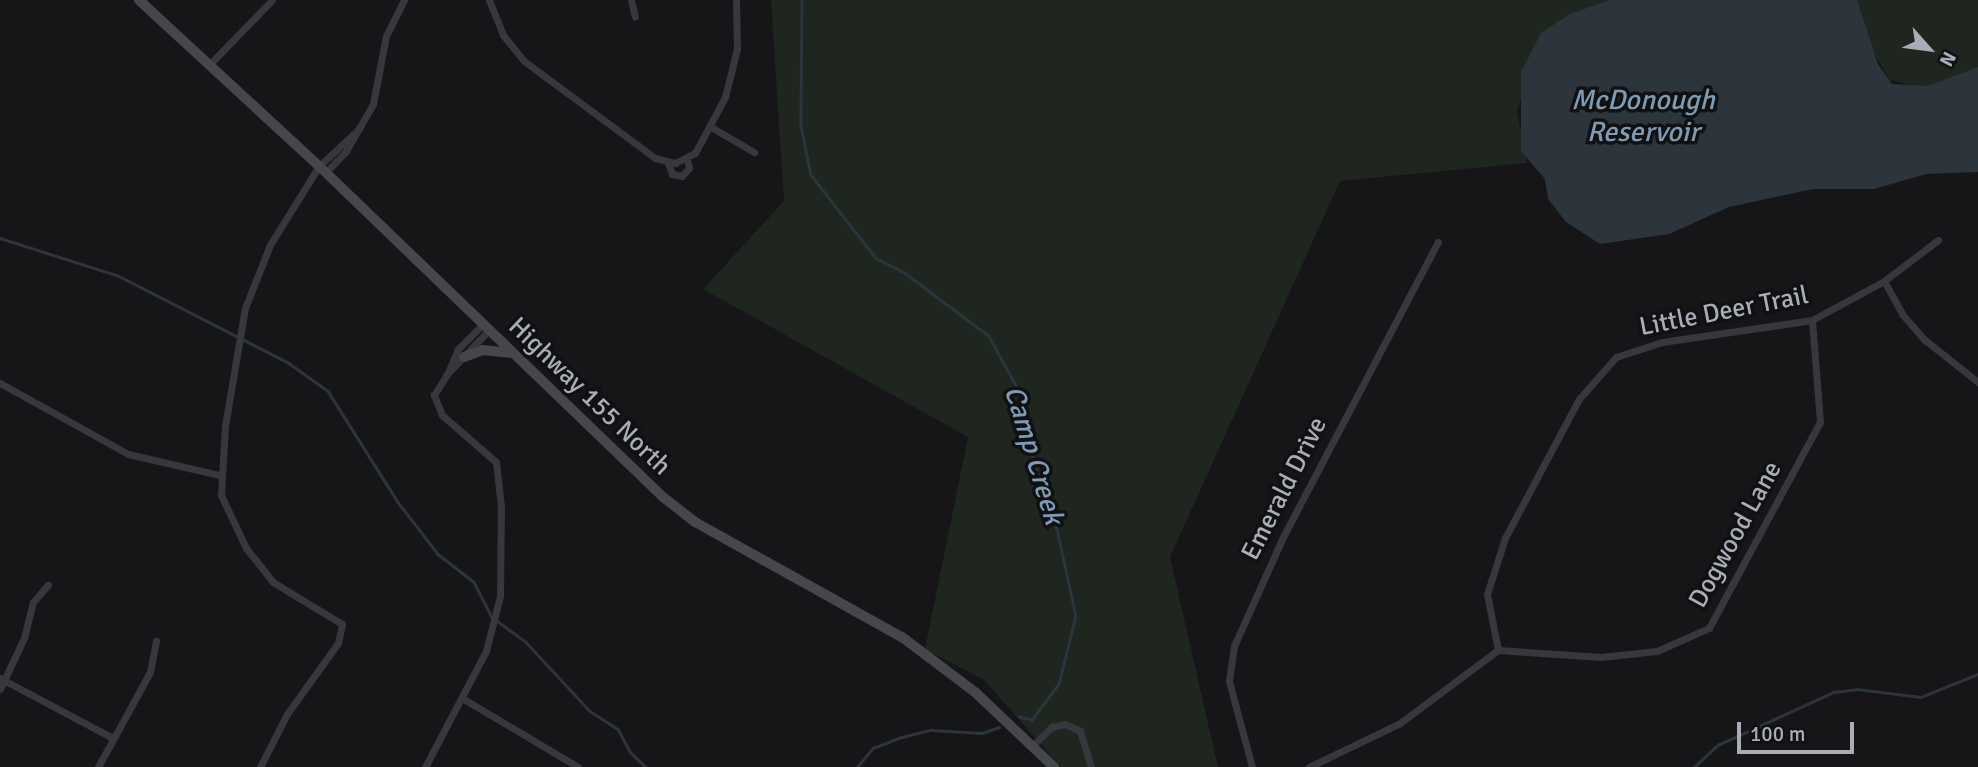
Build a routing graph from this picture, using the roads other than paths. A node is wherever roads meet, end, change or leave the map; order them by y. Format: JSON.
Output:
{"nodes":[{"id":1,"x":139,"y":0,"type":"edge"},
{"id":2,"x":272,"y":0,"type":"edge"},
{"id":3,"x":404,"y":0,"type":"edge"},
{"id":4,"x":489,"y":0,"type":"edge"},
{"id":5,"x":631,"y":0,"type":"edge"},
{"id":6,"x":736,"y":0,"type":"edge"},
{"id":7,"x":635,"y":17,"type":"dead end"},
{"id":8,"x":210,"y":64,"type":"junction"},
{"id":9,"x":711,"y":127,"type":"junction"},
{"id":10,"x":754,"y":152,"type":"dead end"},
{"id":11,"x":687,"y":159,"type":"junction"},
{"id":12,"x":668,"y":163,"type":"junction"},
{"id":13,"x":323,"y":169,"type":"junction"},
{"id":14,"x":1938,"y":240,"type":"dead end"},
{"id":15,"x":1438,"y":242,"type":"dead end"},
{"id":16,"x":1884,"y":281,"type":"junction"},
{"id":17,"x":1812,"y":320,"type":"junction"},
{"id":18,"x":486,"y":327,"type":"junction"},
{"id":19,"x":516,"y":355,"type":"junction"},
{"id":20,"x":464,"y":357,"type":"junction"},
{"id":21,"x":447,"y":373,"type":"junction"},
{"id":22,"x":1978,"y":382,"type":"edge"},
{"id":23,"x":0,"y":383,"type":"edge"},
{"id":24,"x":219,"y":475,"type":"junction"},
{"id":25,"x":48,"y":585,"type":"dead end"},
{"id":26,"x":156,"y":641,"type":"dead end"},
{"id":27,"x":1498,"y":650,"type":"junction"},
{"id":28,"x":2,"y":679,"type":"edge"},
{"id":29,"x":0,"y":689,"type":"edge"},
{"id":30,"x":462,"y":698,"type":"junction"},
{"id":31,"x":113,"y":738,"type":"junction"},
{"id":32,"x":1032,"y":746,"type":"junction"},
{"id":33,"x":98,"y":767,"type":"edge"},
{"id":34,"x":260,"y":767,"type":"edge"},
{"id":35,"x":425,"y":767,"type":"edge"},
{"id":36,"x":578,"y":767,"type":"edge"},
{"id":37,"x":1054,"y":767,"type":"edge"},
{"id":38,"x":1091,"y":767,"type":"edge"},
{"id":39,"x":1252,"y":767,"type":"edge"},
{"id":40,"x":1309,"y":767,"type":"edge"}],
"edges":[{"from":1,"to":8,"type":"main road","name":"Highway 155 North"},
{"from":2,"to":8,"type":"street"},
{"from":3,"to":13,"type":"street"},
{"from":4,"to":12,"type":"street"},
{"from":5,"to":7,"type":"street"},
{"from":6,"to":9,"type":"street"},
{"from":8,"to":13,"type":"main road","name":"Highway 155 North"},
{"from":9,"to":10,"type":"street"},
{"from":9,"to":11,"type":"street"},
{"from":11,"to":12,"type":"street"},
{"from":11,"to":12,"type":"street"},
{"from":13,"to":18,"type":"main road","name":"Highway 155 North"},
{"from":13,"to":24,"type":"street"},
{"from":14,"to":16,"type":"street","name":"Little Deer Trail"},
{"from":15,"to":39,"type":"street","name":"Emerald Drive"},
{"from":16,"to":17,"type":"street","name":"Little Deer Trail"},
{"from":16,"to":22,"type":"street"},
{"from":17,"to":27,"type":"street","name":"Little Deer Trail"},
{"from":17,"to":27,"type":"street","name":"Dogwood Lane"},
{"from":18,"to":19,"type":"main road","name":"Highway 155 North"},
{"from":18,"to":20,"type":"street"},
{"from":18,"to":21,"type":"street"},
{"from":19,"to":20,"type":"main road"},
{"from":19,"to":32,"type":"main road","name":"Highway 155 North"},
{"from":20,"to":21,"type":"street"},
{"from":21,"to":30,"type":"street"},
{"from":23,"to":24,"type":"street"},
{"from":24,"to":34,"type":"street"},
{"from":25,"to":28,"type":"street"},
{"from":26,"to":31,"type":"street"},
{"from":27,"to":40,"type":"street"},
{"from":28,"to":29,"type":"street"},
{"from":28,"to":31,"type":"street"},
{"from":30,"to":35,"type":"street"},
{"from":30,"to":36,"type":"street"},
{"from":31,"to":33,"type":"street"},
{"from":32,"to":37,"type":"main road","name":"Highway 155 North"},
{"from":32,"to":38,"type":"street"}]}
